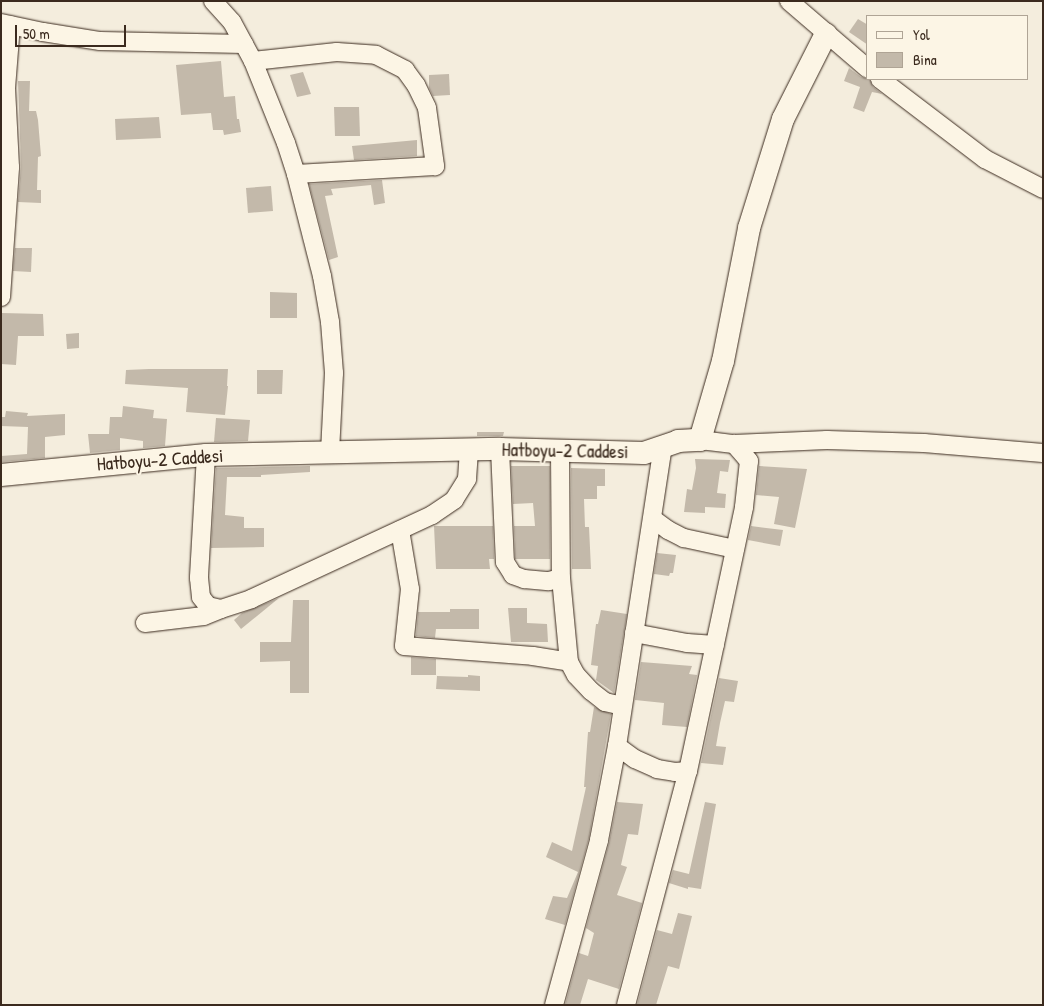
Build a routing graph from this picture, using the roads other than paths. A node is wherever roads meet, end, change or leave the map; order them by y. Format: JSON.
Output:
{"nodes":[{"id":1,"x":213,"y":1,"type":"edge"},
{"id":2,"x":789,"y":1,"type":"edge"},
{"id":3,"x":6,"y":24,"type":"edge"},
{"id":4,"x":826,"y":34,"type":"junction"},
{"id":5,"x":244,"y":44,"type":"junction"},
{"id":6,"x":253,"y":61,"type":"junction"},
{"id":7,"x":866,"y":66,"type":"edge"},
{"id":8,"x":881,"y":80,"type":"edge"},
{"id":9,"x":5,"y":165,"type":"edge"},
{"id":10,"x":296,"y":174,"type":"junction"},
{"id":11,"x":1043,"y":190,"type":"edge"},
{"id":12,"x":1,"y":297,"type":"edge"},
{"id":13,"x":700,"y":440,"type":"junction"},
{"id":14,"x":734,"y":444,"type":"junction"},
{"id":15,"x":663,"y":446,"type":"junction"},
{"id":16,"x":469,"y":450,"type":"junction"},
{"id":17,"x":500,"y":450,"type":"junction"},
{"id":18,"x":560,"y":450,"type":"junction"},
{"id":19,"x":330,"y":452,"type":"junction"},
{"id":20,"x":1043,"y":453,"type":"edge"},
{"id":21,"x":206,"y":455,"type":"junction"},
{"id":22,"x":1,"y":475,"type":"edge"},
{"id":23,"x":653,"y":519,"type":"junction"},
{"id":24,"x":400,"y":530,"type":"junction"},
{"id":25,"x":735,"y":549,"type":"junction"},
{"id":26,"x":561,"y":578,"type":"junction"},
{"id":27,"x":221,"y":609,"type":"junction"},
{"id":28,"x":145,"y":623,"type":"dead end"},
{"id":29,"x":634,"y":633,"type":"junction"},
{"id":30,"x":715,"y":645,"type":"junction"},
{"id":31,"x":569,"y":662,"type":"junction"},
{"id":32,"x":622,"y":706,"type":"junction"},
{"id":33,"x":617,"y":746,"type":"junction"},
{"id":34,"x":688,"y":771,"type":"junction"},
{"id":35,"x":554,"y":1005,"type":"edge"},
{"id":36,"x":626,"y":1005,"type":"edge"}],
"edges":[{"from":1,"to":5,"type":"street"},
{"from":2,"to":4,"type":"street"},
{"from":3,"to":5,"type":"street"},
{"from":3,"to":9,"type":"street"},
{"from":4,"to":7,"type":"street"},
{"from":4,"to":13,"type":"main road"},
{"from":5,"to":6,"type":"street"},
{"from":6,"to":10,"type":"street"},
{"from":6,"to":10,"type":"street"},
{"from":8,"to":11,"type":"street"},
{"from":9,"to":12,"type":"street"},
{"from":10,"to":19,"type":"street"},
{"from":13,"to":14,"type":"street"},
{"from":13,"to":15,"type":"main road","name":"Hatboyu-2 Caddesi"},
{"from":14,"to":20,"type":"street"},
{"from":14,"to":25,"type":"street"},
{"from":15,"to":18,"type":"main road","name":"Hatboyu-2 Caddesi"},
{"from":15,"to":23,"type":"street"},
{"from":16,"to":17,"type":"main road","name":"Hatboyu-2 Caddesi"},
{"from":16,"to":19,"type":"main road","name":"Hatboyu-2 Caddesi"},
{"from":16,"to":24,"type":"street"},
{"from":17,"to":18,"type":"main road","name":"Hatboyu-2 Caddesi"},
{"from":17,"to":26,"type":"street"},
{"from":18,"to":26,"type":"street"},
{"from":19,"to":21,"type":"main road","name":"Hatboyu-2 Caddesi"},
{"from":21,"to":22,"type":"main road","name":"Hatboyu-2 Caddesi"},
{"from":21,"to":27,"type":"street"},
{"from":23,"to":25,"type":"street"},
{"from":23,"to":29,"type":"street"},
{"from":24,"to":27,"type":"street"},
{"from":24,"to":31,"type":"street"},
{"from":25,"to":30,"type":"street"},
{"from":26,"to":31,"type":"street"},
{"from":27,"to":28,"type":"street"},
{"from":29,"to":30,"type":"street"},
{"from":29,"to":32,"type":"street"},
{"from":30,"to":34,"type":"street"},
{"from":31,"to":32,"type":"street"},
{"from":32,"to":33,"type":"street"},
{"from":33,"to":34,"type":"street"},
{"from":33,"to":35,"type":"street"},
{"from":34,"to":36,"type":"street"}]}
